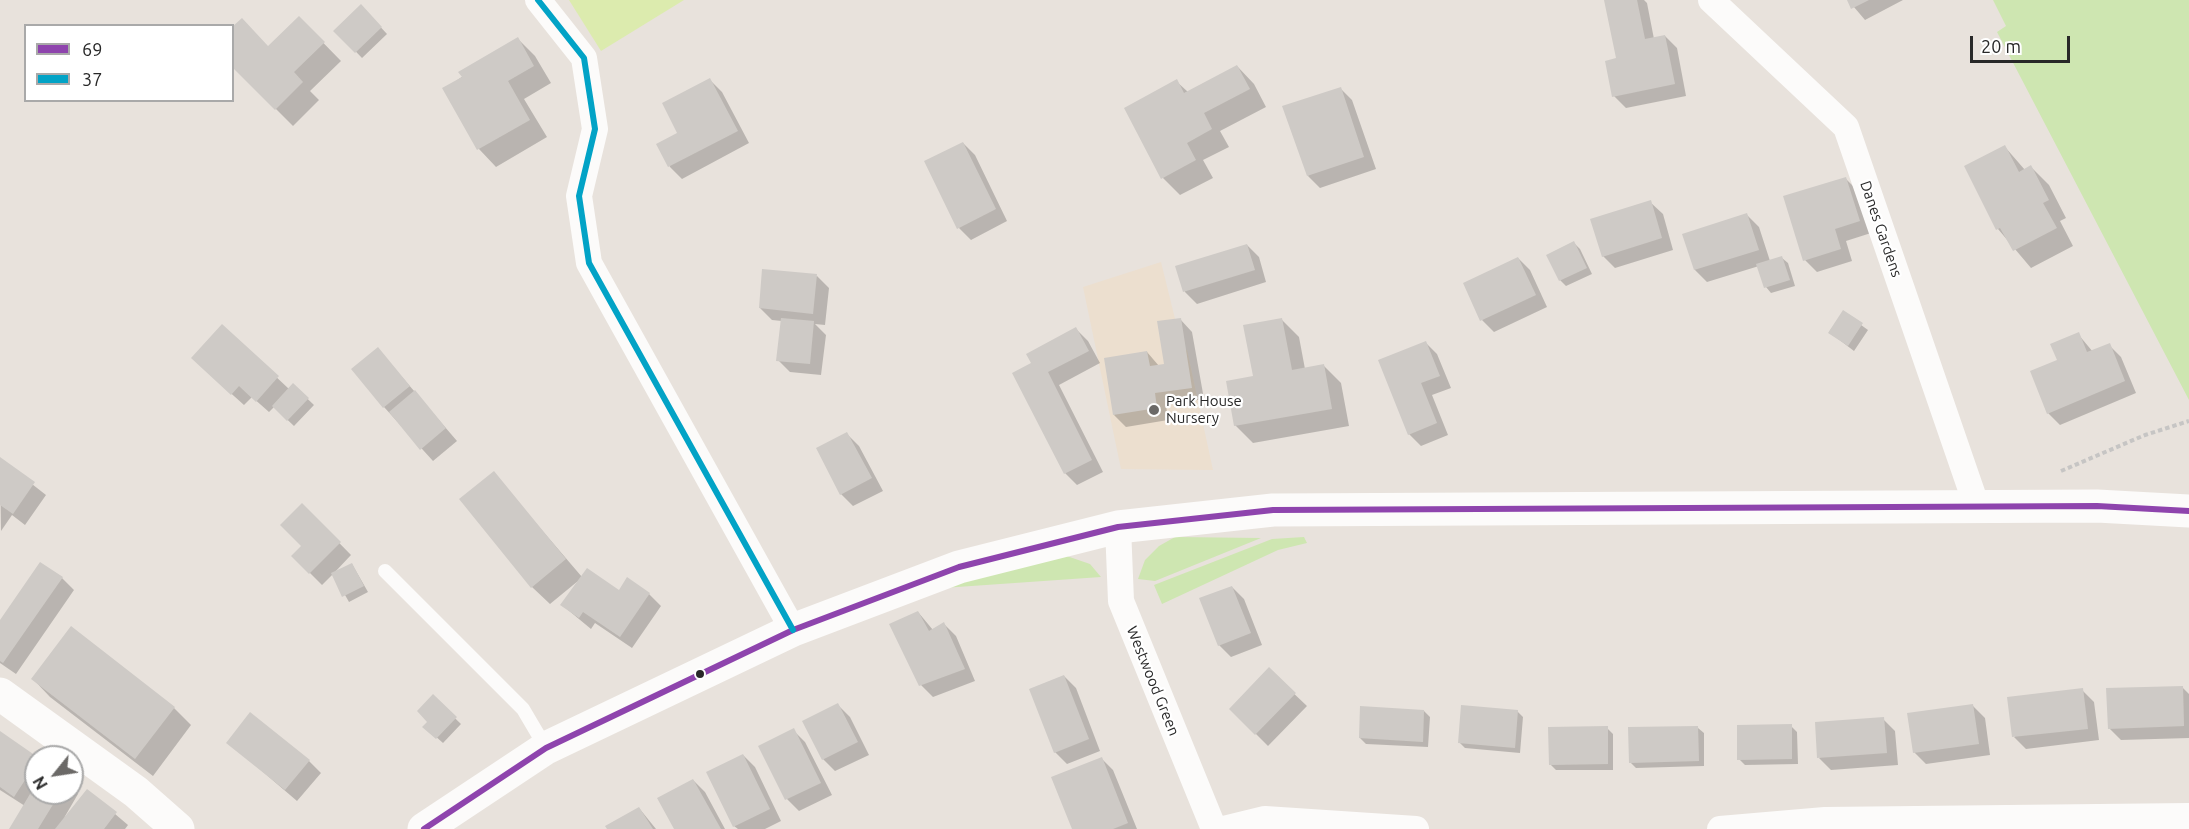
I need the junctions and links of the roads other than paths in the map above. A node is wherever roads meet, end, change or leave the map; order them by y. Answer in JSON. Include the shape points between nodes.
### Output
{"nodes":[{"id":1,"x":538,"y":0,"type":"edge"},
{"id":2,"x":1711,"y":0,"type":"edge"},
{"id":3,"x":1977,"y":507,"type":"junction"},
{"id":4,"x":2189,"y":511,"type":"edge"},
{"id":5,"x":1118,"y":527,"type":"junction"},
{"id":6,"x":385,"y":571,"type":"dead end"},
{"id":7,"x":793,"y":630,"type":"junction"},
{"id":8,"x":0,"y":694,"type":"edge"},
{"id":9,"x":546,"y":748,"type":"junction"},
{"id":10,"x":2189,"y":816,"type":"edge"},
{"id":11,"x":178,"y":829,"type":"edge"},
{"id":12,"x":424,"y":829,"type":"edge"},
{"id":13,"x":1214,"y":829,"type":"edge"},
{"id":14,"x":1224,"y":829,"type":"edge"},
{"id":15,"x":1416,"y":829,"type":"edge"},
{"id":16,"x":1720,"y":829,"type":"edge"}],
"edges":[{"from":1,"to":7,"type":"street","via":[[584,57],[595,129],[579,196],[589,263]]},
{"from":2,"to":3,"type":"street","name":"Danes Gardens","via":[[1846,127]]},
{"from":3,"to":4,"type":"main road","via":[[2097,506]]},
{"from":3,"to":5,"type":"main road","via":[[1273,510]]},
{"from":5,"to":7,"type":"main road","via":[[959,567]]},
{"from":5,"to":13,"type":"street","name":"Westwood Green","via":[[1121,601]]},
{"from":6,"to":9,"type":"lane","via":[[523,709]]},
{"from":7,"to":9,"type":"main road"},
{"from":8,"to":11,"type":"main road","via":[[136,792]]},
{"from":9,"to":12,"type":"main road"},
{"from":10,"to":16,"type":"street","via":[[1825,820]]},
{"from":14,"to":15,"type":"street","via":[[1265,819]]}]}
